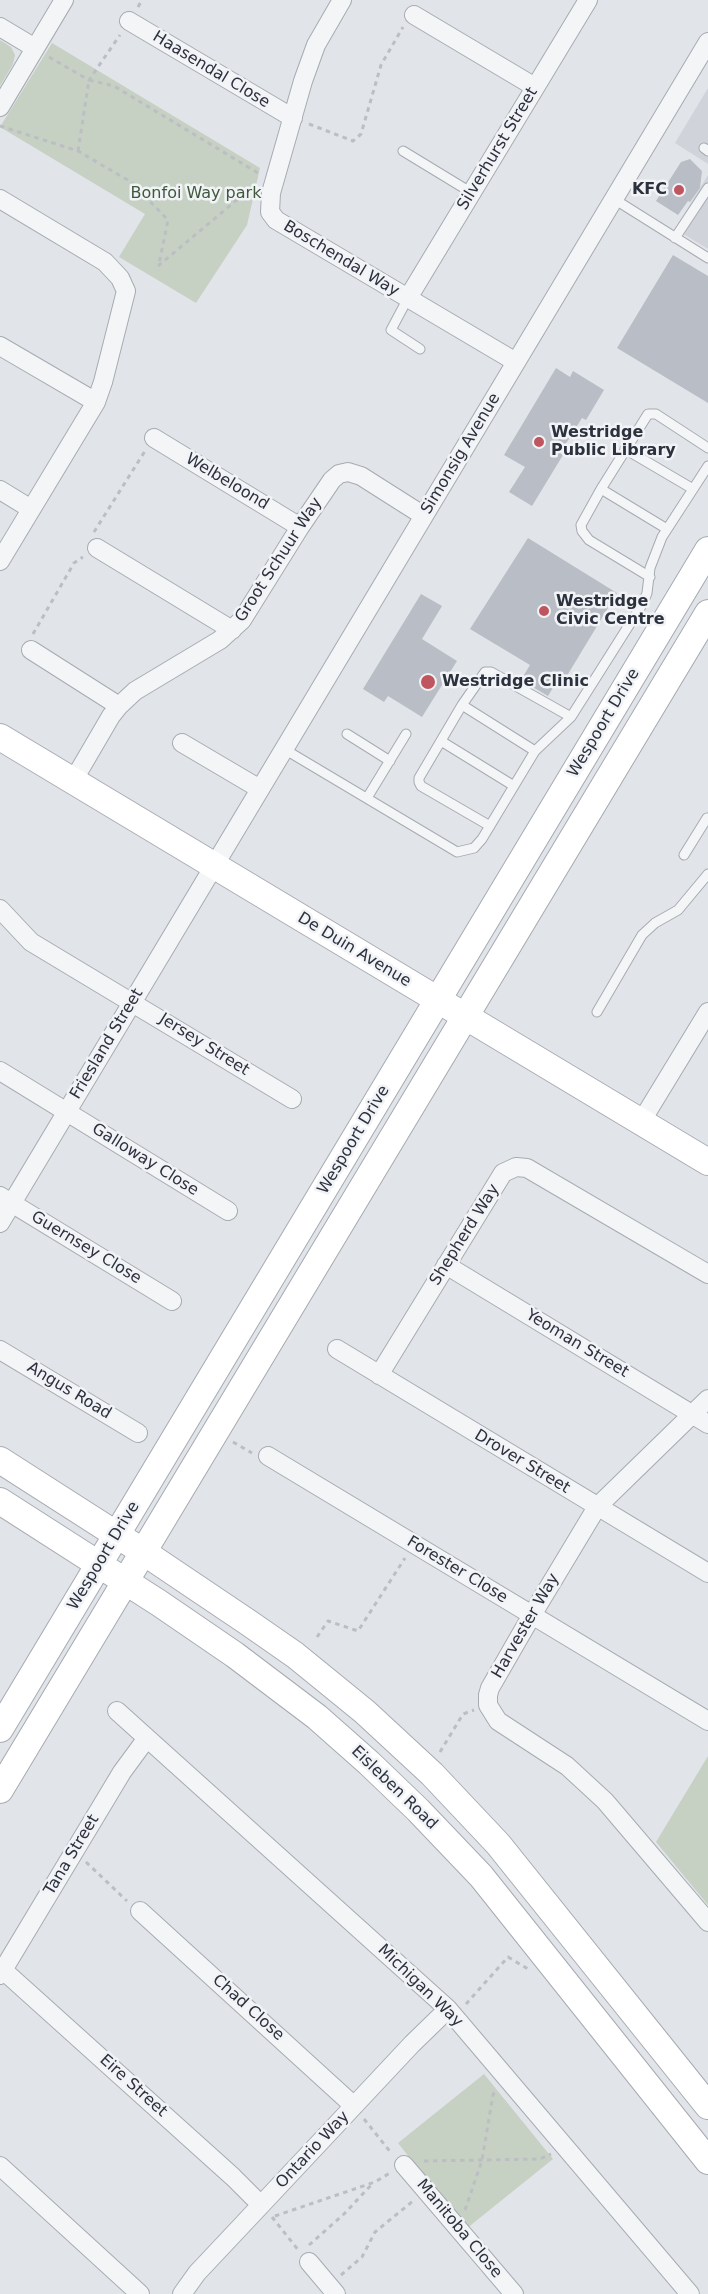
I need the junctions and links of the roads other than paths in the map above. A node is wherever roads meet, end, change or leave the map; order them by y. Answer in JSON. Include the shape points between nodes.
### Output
{"nodes":[{"id":1,"x":64,"y":0,"type":"edge"},
{"id":2,"x":588,"y":0,"type":"edge"},
{"id":3,"x":339,"y":1,"type":"edge"},
{"id":4,"x":414,"y":15,"type":"road end"},
{"id":5,"x":129,"y":21,"type":"road end"},
{"id":6,"x":0,"y":27,"type":"edge"},
{"id":7,"x":708,"y":42,"type":"edge"},
{"id":8,"x":35,"y":48,"type":"junction"},
{"id":9,"x":535,"y":87,"type":"junction"},
{"id":10,"x":0,"y":107,"type":"edge"},
{"id":11,"x":293,"y":118,"type":"junction"},
{"id":12,"x":403,"y":151,"type":"dead end"},
{"id":13,"x":708,"y":188,"type":"edge"},
{"id":14,"x":472,"y":193,"type":"junction"},
{"id":15,"x":0,"y":199,"type":"edge"},
{"id":16,"x":614,"y":200,"type":"junction"},
{"id":17,"x":675,"y":238,"type":"junction"},
{"id":18,"x":708,"y":258,"type":"edge"},
{"id":19,"x":408,"y":298,"type":"junction"},
{"id":20,"x":0,"y":346,"type":"edge"},
{"id":21,"x":420,"y":349,"type":"dead end"},
{"id":22,"x":516,"y":362,"type":"junction"},
{"id":23,"x":96,"y":402,"type":"junction"},
{"id":24,"x":154,"y":438,"type":"road end"},
{"id":25,"x":708,"y":448,"type":"edge"},
{"id":26,"x":625,"y":449,"type":"junction"},
{"id":27,"x":708,"y":466,"type":"edge"},
{"id":28,"x":601,"y":489,"type":"junction"},
{"id":29,"x":693,"y":489,"type":"junction"},
{"id":30,"x":0,"y":490,"type":"edge"},
{"id":31,"x":31,"y":509,"type":"junction"},
{"id":32,"x":424,"y":516,"type":"junction"},
{"id":33,"x":300,"y":526,"type":"junction"},
{"id":34,"x":667,"y":529,"type":"junction"},
{"id":35,"x":97,"y":548,"type":"road end"},
{"id":36,"x":708,"y":550,"type":"edge"},
{"id":37,"x":0,"y":561,"type":"edge"},
{"id":38,"x":650,"y":577,"type":"junction"},
{"id":39,"x":708,"y":613,"type":"edge"},
{"id":40,"x":232,"y":630,"type":"junction"},
{"id":41,"x":31,"y":650,"type":"road end"},
{"id":42,"x":462,"y":705,"type":"junction"},
{"id":43,"x":119,"y":706,"type":"junction"},
{"id":44,"x":571,"y":717,"type":"junction"},
{"id":45,"x":347,"y":734,"type":"dead end"},
{"id":46,"x":406,"y":734,"type":"dead end"},
{"id":47,"x":0,"y":737,"type":"edge"},
{"id":48,"x":441,"y":741,"type":"junction"},
{"id":49,"x":182,"y":743,"type":"dead end"},
{"id":50,"x":284,"y":749,"type":"junction"},
{"id":51,"x":535,"y":751,"type":"junction"},
{"id":52,"x":390,"y":761,"type":"junction"},
{"id":53,"x":73,"y":781,"type":"junction"},
{"id":54,"x":514,"y":786,"type":"junction"},
{"id":55,"x":260,"y":789,"type":"junction"},
{"id":56,"x":367,"y":798,"type":"junction"},
{"id":57,"x":708,"y":818,"type":"edge"},
{"id":58,"x":490,"y":826,"type":"junction"},
{"id":59,"x":684,"y":855,"type":"dead end"},
{"id":60,"x":214,"y":866,"type":"junction"},
{"id":61,"x":708,"y":874,"type":"edge"},
{"id":62,"x":0,"y":909,"type":"edge"},
{"id":63,"x":438,"y":1000,"type":"junction"},
{"id":64,"x":133,"y":1001,"type":"junction"},
{"id":65,"x":597,"y":1012,"type":"dead end"},
{"id":66,"x":708,"y":1012,"type":"edge"},
{"id":67,"x":465,"y":1017,"type":"junction"},
{"id":68,"x":0,"y":1071,"type":"edge"},
{"id":69,"x":292,"y":1099,"type":"dead end"},
{"id":70,"x":66,"y":1111,"type":"junction"},
{"id":71,"x":641,"y":1122,"type":"junction"},
{"id":72,"x":708,"y":1162,"type":"edge"},
{"id":73,"x":6,"y":1199,"type":"edge"},
{"id":74,"x":228,"y":1211,"type":"dead end"},
{"id":75,"x":0,"y":1223,"type":"edge"},
{"id":76,"x":447,"y":1265,"type":"junction"},
{"id":77,"x":708,"y":1274,"type":"edge"},
{"id":78,"x":172,"y":1301,"type":"dead end"},
{"id":79,"x":337,"y":1348,"type":"dead end"},
{"id":80,"x":0,"y":1350,"type":"edge"},
{"id":81,"x":379,"y":1375,"type":"junction"},
{"id":82,"x":708,"y":1399,"type":"edge"},
{"id":83,"x":700,"y":1419,"type":"edge"},
{"id":84,"x":138,"y":1433,"type":"dead end"},
{"id":85,"x":264,"y":1457,"type":"road end"},
{"id":86,"x":0,"y":1460,"type":"edge"},
{"id":87,"x":0,"y":1501,"type":"edge"},
{"id":88,"x":597,"y":1507,"type":"junction"},
{"id":89,"x":116,"y":1535,"type":"junction"},
{"id":90,"x":142,"y":1551,"type":"junction"},
{"id":91,"x":99,"y":1564,"type":"junction"},
{"id":92,"x":708,"y":1573,"type":"edge"},
{"id":93,"x":125,"y":1580,"type":"junction"},
{"id":94,"x":532,"y":1615,"type":"junction"},
{"id":95,"x":117,"y":1711,"type":"dead end"},
{"id":96,"x":708,"y":1721,"type":"edge"},
{"id":97,"x":0,"y":1729,"type":"edge"},
{"id":98,"x":147,"y":1738,"type":"junction"},
{"id":99,"x":0,"y":1790,"type":"edge"},
{"id":100,"x":140,"y":1911,"type":"road end"},
{"id":101,"x":708,"y":1922,"type":"edge"},
{"id":102,"x":2,"y":1972,"type":"edge"},
{"id":103,"x":451,"y":2012,"type":"junction"},
{"id":104,"x":354,"y":2106,"type":"junction"},
{"id":105,"x":708,"y":2106,"type":"edge"},
{"id":106,"x":708,"y":2161,"type":"edge"},
{"id":107,"x":404,"y":2165,"type":"road end"},
{"id":108,"x":0,"y":2166,"type":"edge"},
{"id":109,"x":266,"y":2211,"type":"junction"},
{"id":110,"x":305,"y":2257,"type":"road end"},
{"id":111,"x":333,"y":2290,"type":"edge"},
{"id":112,"x":140,"y":2294,"type":"edge"},
{"id":113,"x":182,"y":2294,"type":"edge"},
{"id":114,"x":514,"y":2294,"type":"edge"},
{"id":115,"x":690,"y":2294,"type":"edge"}],
"edges":[{"from":1,"to":8,"type":"street"},
{"from":2,"to":9,"type":"street","name":"Silverhurst Street"},
{"from":3,"to":11,"type":"street","name":"Boschendal Way","via":[[316,45]]},
{"from":4,"to":9,"type":"street"},
{"from":5,"to":11,"type":"street","name":"Haasendal Close"},
{"from":6,"to":8,"type":"street"},
{"from":7,"to":16,"type":"street","name":"Simonsig Avenue"},
{"from":8,"to":10,"type":"street"},
{"from":9,"to":14,"type":"street","name":"Silverhurst Street"},
{"from":11,"to":19,"type":"street","name":"Boschendal Way","via":[[271,193],[269,208],[276,220]]},
{"from":12,"to":14,"type":"lane"},
{"from":13,"to":17,"type":"lane"},
{"from":14,"to":19,"type":"street","name":"Silverhurst Street"},
{"from":15,"to":23,"type":"street","via":[[105,262],[120,278],[126,291]]},
{"from":16,"to":17,"type":"lane"},
{"from":16,"to":22,"type":"street","name":"Simonsig Avenue"},
{"from":17,"to":18,"type":"lane"},
{"from":19,"to":21,"type":"lane","via":[[391,330]]},
{"from":19,"to":22,"type":"street","name":"Boschendal Way"},
{"from":20,"to":23,"type":"street"},
{"from":22,"to":32,"type":"street","name":"Simonsig Avenue"},
{"from":23,"to":31,"type":"street"},
{"from":24,"to":33,"type":"street","name":"Welbeloond"},
{"from":25,"to":26,"type":"lane","via":[[652,413],[644,418]]},
{"from":26,"to":28,"type":"lane"},
{"from":26,"to":29,"type":"lane"},
{"from":27,"to":29,"type":"lane"},
{"from":28,"to":34,"type":"lane"},
{"from":28,"to":38,"type":"lane","via":[[581,525],[582,531],[589,540]]},
{"from":29,"to":34,"type":"lane"},
{"from":30,"to":31,"type":"street"},
{"from":31,"to":37,"type":"street"},
{"from":32,"to":33,"type":"street","name":"Groot Schuur Way","via":[[361,476],[348,472],[332,480]]},
{"from":32,"to":50,"type":"street","name":"Simonsig Avenue"},
{"from":33,"to":40,"type":"street","name":"Groot Schuur Way","via":[[256,600]]},
{"from":34,"to":38,"type":"lane","via":[[653,558]]},
{"from":35,"to":40,"type":"street"},
{"from":36,"to":63,"type":"main road","name":"Wespoort Drive"},
{"from":38,"to":44,"type":"lane","via":[[643,603]]},
{"from":39,"to":67,"type":"main road","name":"Wespoort Drive"},
{"from":40,"to":43,"type":"street","name":"Groot Schuur Way","via":[[135,691]]},
{"from":41,"to":43,"type":"street"},
{"from":42,"to":44,"type":"lane","via":[[485,672],[491,672]]},
{"from":42,"to":48,"type":"lane"},
{"from":42,"to":51,"type":"lane"},
{"from":43,"to":53,"type":"street","name":"Groot Schuur Way"},
{"from":44,"to":51,"type":"lane"},
{"from":45,"to":52,"type":"lane"},
{"from":46,"to":52,"type":"lane"},
{"from":47,"to":53,"type":"main road","name":"De Duin Avenue"},
{"from":48,"to":54,"type":"lane"},
{"from":48,"to":58,"type":"lane","via":[[419,778],[420,783]]},
{"from":49,"to":55,"type":"street"},
{"from":50,"to":55,"type":"street","name":"Simonsig Avenue"},
{"from":50,"to":56,"type":"lane"},
{"from":51,"to":54,"type":"lane"},
{"from":52,"to":56,"type":"lane"},
{"from":53,"to":60,"type":"main road","name":"De Duin Avenue"},
{"from":54,"to":58,"type":"lane"},
{"from":55,"to":60,"type":"street","name":"Simonsig Avenue"},
{"from":56,"to":58,"type":"lane","via":[[457,852],[474,848]]},
{"from":57,"to":59,"type":"lane"},
{"from":60,"to":63,"type":"main road","name":"De Duin Avenue"},
{"from":60,"to":64,"type":"street","name":"Friesland Street"},
{"from":61,"to":65,"type":"lane","via":[[678,910],[642,935]]},
{"from":62,"to":64,"type":"street","name":"Jersey Street","via":[[31,942]]},
{"from":63,"to":67,"type":"main road","name":"De Duin Avenue"},
{"from":63,"to":89,"type":"main road","name":"Wespoort Drive"},
{"from":64,"to":69,"type":"street","name":"Jersey Street"},
{"from":64,"to":70,"type":"street","name":"Friesland Street"},
{"from":66,"to":71,"type":"street"},
{"from":67,"to":71,"type":"main road","name":"De Duin Avenue"},
{"from":67,"to":90,"type":"main road","name":"Wespoort Drive"},
{"from":68,"to":70,"type":"street","name":"Galloway Close"},
{"from":70,"to":73,"type":"street","name":"Friesland Street"},
{"from":70,"to":74,"type":"street","name":"Galloway Close"},
{"from":71,"to":72,"type":"main road","name":"De Duin Avenue"},
{"from":73,"to":75,"type":"street","name":"Friesland Street"},
{"from":73,"to":78,"type":"street","name":"Guernsey Close"},
{"from":76,"to":77,"type":"street","name":"Shepherd Way","via":[[503,1173],[516,1167],[527,1168]]},
{"from":76,"to":81,"type":"street","name":"Shepherd Way"},
{"from":76,"to":83,"type":"street","name":"Yeoman Street"},
{"from":79,"to":81,"type":"street","name":"Drover Street"},
{"from":80,"to":84,"type":"street","name":"Angus Road"},
{"from":81,"to":88,"type":"street","name":"Drover Street"},
{"from":82,"to":83,"type":"street","name":"Harvester Way"},
{"from":83,"to":88,"type":"street","name":"Harvester Way"},
{"from":85,"to":94,"type":"street","name":"Forester Close"},
{"from":86,"to":89,"type":"main road","name":"Eisleben Road"},
{"from":87,"to":91,"type":"main road","name":"Eisleben Road"},
{"from":88,"to":92,"type":"street","name":"Drover Street"},
{"from":88,"to":94,"type":"street","name":"Harvester Way"},
{"from":89,"to":90,"type":"main road","name":"Eisleben Road"},
{"from":89,"to":91,"type":"main road","name":"Wespoort Drive"},
{"from":90,"to":93,"type":"main road","name":"Wespoort Drive"},
{"from":90,"to":105,"type":"main road","name":"Eisleben Road","via":[[295,1655],[365,1712],[439,1781],[523,1873]]},
{"from":91,"to":93,"type":"main road","name":"Eisleben Road"},
{"from":91,"to":97,"type":"main road","name":"Wespoort Drive"},
{"from":93,"to":99,"type":"main road","name":"Wespoort Drive"},
{"from":93,"to":106,"type":"main road","name":"Eisleben Road","via":[[266,1677],[369,1763],[426,1818],[481,1876]]},
{"from":94,"to":96,"type":"street","name":"Forester Close"},
{"from":94,"to":101,"type":"street","name":"Harvester Way","via":[[490,1688],[488,1705],[498,1721],[584,1780]]},
{"from":95,"to":98,"type":"street","name":"Michigan Way"},
{"from":98,"to":102,"type":"street","name":"Tana Street","via":[[122,1772]]},
{"from":98,"to":103,"type":"street","name":"Michigan Way"},
{"from":100,"to":104,"type":"street","name":"Chad Close"},
{"from":102,"to":109,"type":"street","name":"Eire Street","via":[[233,2177]]},
{"from":103,"to":104,"type":"street","name":"Ontario Way"},
{"from":103,"to":115,"type":"street","name":"Michigan Way"},
{"from":104,"to":109,"type":"street","name":"Ontario Way"},
{"from":107,"to":114,"type":"street","name":"Manitoba Close"},
{"from":108,"to":112,"type":"street"},
{"from":109,"to":113,"type":"street","name":"Ontario Way","via":[[197,2273]]},
{"from":110,"to":111,"type":"street"}]}
